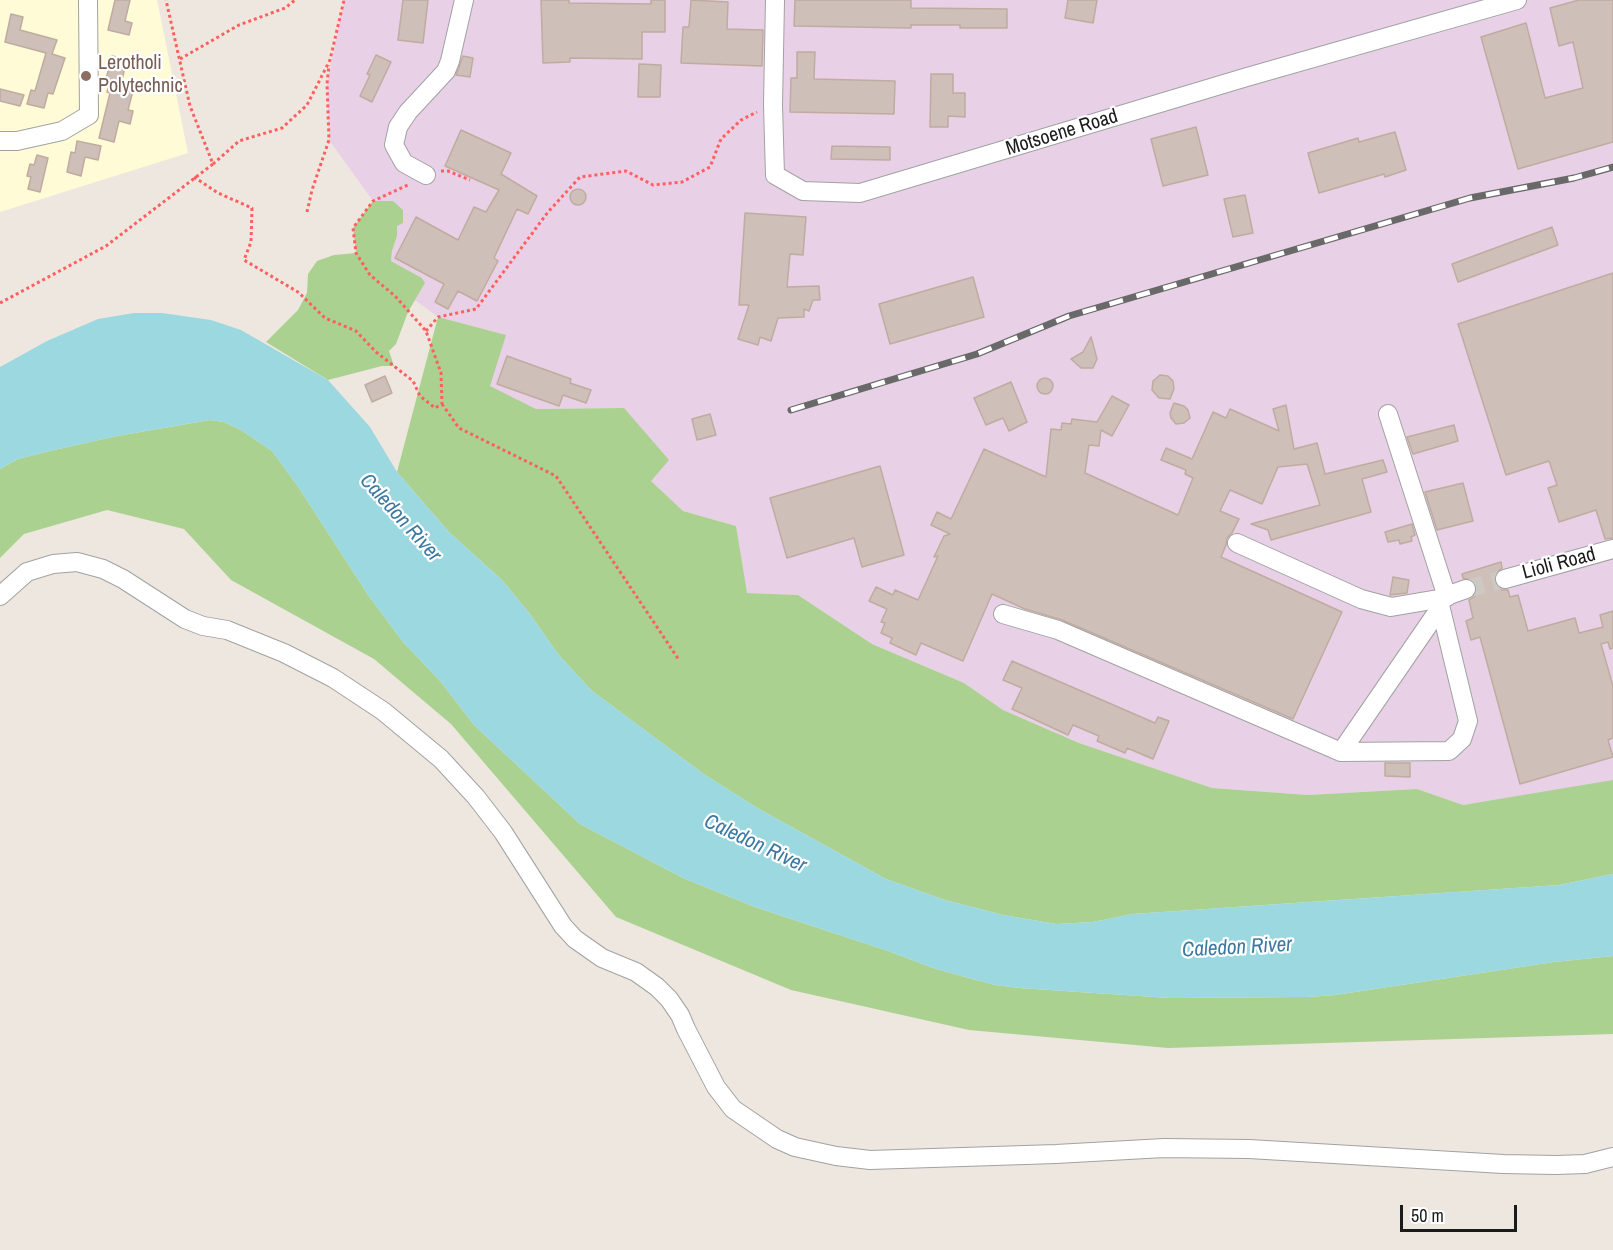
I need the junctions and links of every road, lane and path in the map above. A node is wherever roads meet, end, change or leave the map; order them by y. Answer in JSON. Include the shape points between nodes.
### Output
{"nodes":[{"id":1,"x":88,"y":0,"type":"edge"},
{"id":2,"x":166,"y":0,"type":"edge"},
{"id":3,"x":296,"y":0,"type":"edge"},
{"id":4,"x":344,"y":0,"type":"edge"},
{"id":5,"x":464,"y":0,"type":"edge"},
{"id":6,"x":775,"y":0,"type":"edge"},
{"id":7,"x":1517,"y":0,"type":"edge"},
{"id":8,"x":180,"y":59,"type":"junction"},
{"id":9,"x":330,"y":60,"type":"junction"},
{"id":10,"x":773,"y":105,"type":"junction"},
{"id":11,"x":0,"y":141,"type":"edge"},
{"id":12,"x":213,"y":164,"type":"junction"},
{"id":13,"x":426,"y":175,"type":"junction"},
{"id":14,"x":194,"y":177,"type":"junction"},
{"id":15,"x":470,"y":180,"type":"dead end"},
{"id":16,"x":307,"y":212,"type":"dead end"},
{"id":17,"x":0,"y":303,"type":"edge"},
{"id":18,"x":426,"y":331,"type":"junction"},
{"id":19,"x":442,"y":404,"type":"junction"},
{"id":20,"x":1388,"y":414,"type":"dead end"},
{"id":21,"x":1237,"y":543,"type":"dead end"},
{"id":22,"x":1613,"y":549,"type":"edge"},
{"id":23,"x":1505,"y":579,"type":"tunnel mouth"},
{"id":24,"x":1466,"y":589,"type":"tunnel mouth"},
{"id":25,"x":0,"y":596,"type":"edge"},
{"id":26,"x":1442,"y":601,"type":"junction"},
{"id":27,"x":1003,"y":614,"type":"dead end"},
{"id":28,"x":679,"y":660,"type":"dead end"},
{"id":29,"x":1341,"y":752,"type":"junction"},
{"id":30,"x":1613,"y":1157,"type":"edge"}],
"edges":[{"from":1,"to":11,"type":"street","via":[[89,115],[62,131]]},
{"from":2,"to":8,"type":"path"},
{"from":3,"to":8,"type":"path","via":[[285,8],[239,24]]},
{"from":4,"to":9,"type":"path"},
{"from":5,"to":13,"type":"street","via":[[446,71],[408,112],[393,145],[404,163]]},
{"from":6,"to":10,"type":"street","name":"Motsoene Road"},
{"from":7,"to":10,"type":"street","name":"Motsoene Road","via":[[860,193],[803,191],[775,175]]},
{"from":8,"to":12,"type":"path","via":[[190,106]]},
{"from":9,"to":12,"type":"path","via":[[307,105],[282,129],[239,141]]},
{"from":9,"to":16,"type":"path","via":[[328,140]]},
{"from":10,"to":18,"type":"path","via":[[741,120],[721,139],[710,167],[682,182],[653,185],[626,171],[580,177],[548,212],[476,309],[438,317]]},
{"from":12,"to":14,"type":"path"},
{"from":13,"to":15,"type":"path","via":[[448,171]]},
{"from":13,"to":18,"type":"path","via":[[374,201],[353,228],[356,253],[370,275]]},
{"from":14,"to":17,"type":"path","via":[[106,246]]},
{"from":14,"to":19,"type":"path","via":[[218,194],[252,208],[250,242],[244,260],[298,292],[325,318],[356,331],[413,381],[420,396],[435,408]]},
{"from":18,"to":19,"type":"path","via":[[441,373]]},
{"from":19,"to":28,"type":"path","via":[[459,428],[556,476]]},
{"from":20,"to":26,"type":"street"},
{"from":21,"to":26,"type":"street","via":[[1361,600],[1390,607]]},
{"from":22,"to":23,"type":"street","name":"Lioli Road"},
{"from":24,"to":26,"type":"street"},
{"from":25,"to":30,"type":"street","via":[[27,572],[53,564],[77,562],[103,569],[185,619],[227,630],[284,653],[333,678],[383,711],[441,759],[476,797],[575,939],[602,958],[636,972],[669,999],[716,1087],[733,1109],[795,1147],[870,1160],[1164,1148],[1546,1165],[1585,1164]]},
{"from":26,"to":29,"type":"street"},
{"from":26,"to":29,"type":"street","via":[[1468,721],[1462,740],[1449,751]]},
{"from":27,"to":29,"type":"street","via":[[1058,630]]}]}
